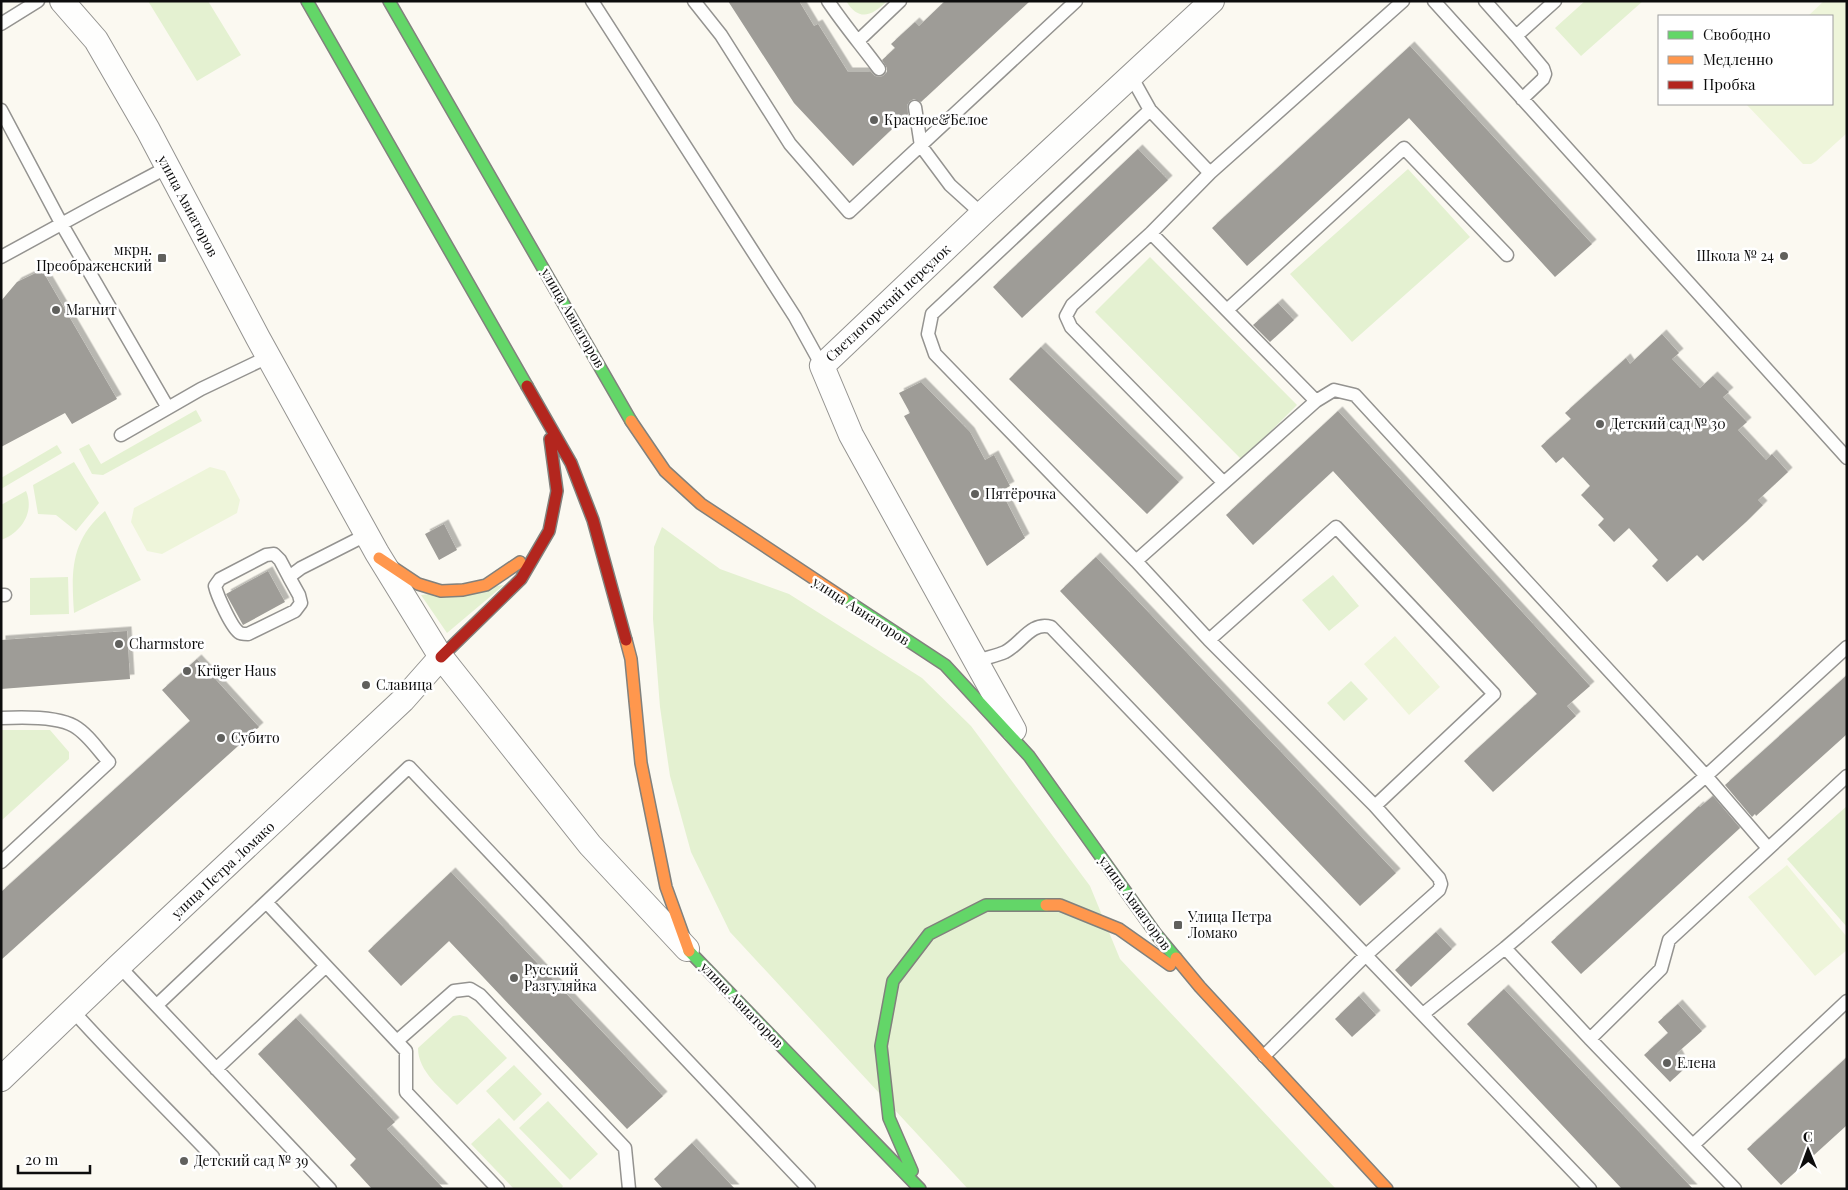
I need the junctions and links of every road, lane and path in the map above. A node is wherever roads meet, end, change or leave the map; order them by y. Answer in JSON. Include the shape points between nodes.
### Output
{"nodes":[{"id":1,"x":38,"y":1,"type":"edge"},
{"id":2,"x":62,"y":1,"type":"edge"},
{"id":3,"x":307,"y":1,"type":"edge"},
{"id":4,"x":389,"y":1,"type":"edge"},
{"id":5,"x":592,"y":1,"type":"edge"},
{"id":6,"x":694,"y":1,"type":"edge"},
{"id":7,"x":828,"y":1,"type":"edge"},
{"id":8,"x":900,"y":1,"type":"edge"},
{"id":9,"x":1076,"y":1,"type":"edge"},
{"id":10,"x":1212,"y":1,"type":"edge"},
{"id":11,"x":1403,"y":1,"type":"edge"},
{"id":12,"x":1485,"y":1,"type":"edge"},
{"id":13,"x":1555,"y":1,"type":"edge"},
{"id":14,"x":1437,"y":2,"type":"edge"},
{"id":15,"x":1,"y":24,"type":"edge"},
{"id":16,"x":1516,"y":36,"type":"junction"},
{"id":17,"x":858,"y":41,"type":"junction"},
{"id":18,"x":878,"y":69,"type":"dead end"},
{"id":19,"x":1131,"y":76,"type":"junction"},
{"id":20,"x":1522,"y":99,"type":"junction"},
{"id":21,"x":915,"y":107,"type":"dead end"},
{"id":22,"x":1,"y":110,"type":"edge"},
{"id":23,"x":1150,"y":110,"type":"junction"},
{"id":24,"x":921,"y":146,"type":"junction"},
{"id":25,"x":168,"y":168,"type":"junction"},
{"id":26,"x":1210,"y":173,"type":"junction"},
{"id":27,"x":982,"y":214,"type":"junction"},
{"id":28,"x":61,"y":223,"type":"junction"},
{"id":29,"x":1151,"y":233,"type":"junction"},
{"id":30,"x":1508,"y":255,"type":"dead end"},
{"id":31,"x":1,"y":257,"type":"edge"},
{"id":32,"x":1227,"y":310,"type":"junction"},
{"id":33,"x":268,"y":357,"type":"junction"},
{"id":34,"x":822,"y":366,"type":"junction"},
{"id":35,"x":1316,"y":401,"type":"junction"},
{"id":36,"x":168,"y":408,"type":"junction"},
{"id":37,"x":546,"y":418,"type":"junction"},
{"id":38,"x":121,"y":435,"type":"dead end"},
{"id":39,"x":1847,"y":458,"type":"edge"},
{"id":40,"x":1222,"y":482,"type":"junction"},
{"id":41,"x":366,"y":535,"type":"junction"},
{"id":42,"x":538,"y":550,"type":"junction"},
{"id":43,"x":380,"y":558,"type":"junction"},
{"id":44,"x":1136,"y":561,"type":"junction"},
{"id":45,"x":289,"y":576,"type":"junction"},
{"id":46,"x":1209,"y":640,"type":"junction"},
{"id":47,"x":1847,"y":647,"type":"edge"},
{"id":48,"x":441,"y":657,"type":"junction"},
{"id":49,"x":974,"y":662,"type":"junction"},
{"id":50,"x":1,"y":718,"type":"edge"},
{"id":51,"x":1029,"y":756,"type":"junction"},
{"id":52,"x":1706,"y":776,"type":"junction"},
{"id":53,"x":1847,"y":776,"type":"edge"},
{"id":54,"x":1375,"y":806,"type":"junction"},
{"id":55,"x":1768,"y":848,"type":"junction"},
{"id":56,"x":1,"y":862,"type":"edge"},
{"id":57,"x":266,"y":902,"type":"junction"},
{"id":58,"x":1505,"y":948,"type":"junction"},
{"id":59,"x":689,"y":951,"type":"junction"},
{"id":60,"x":1365,"y":956,"type":"junction"},
{"id":61,"x":119,"y":966,"type":"junction"},
{"id":62,"x":326,"y":966,"type":"junction"},
{"id":63,"x":1200,"y":987,"type":"junction"},
{"id":64,"x":1847,"y":1001,"type":"edge"},
{"id":65,"x":156,"y":1005,"type":"junction"},
{"id":66,"x":73,"y":1011,"type":"junction"},
{"id":67,"x":1423,"y":1014,"type":"junction"},
{"id":68,"x":1590,"y":1039,"type":"junction"},
{"id":69,"x":398,"y":1041,"type":"junction"},
{"id":70,"x":1264,"y":1056,"type":"junction"},
{"id":71,"x":216,"y":1069,"type":"junction"},
{"id":72,"x":1,"y":1079,"type":"edge"},
{"id":73,"x":1693,"y":1145,"type":"junction"},
{"id":74,"x":213,"y":1157,"type":"dead end"},
{"id":75,"x":920,"y":1188,"type":"edge"},
{"id":76,"x":330,"y":1189,"type":"edge"},
{"id":77,"x":498,"y":1189,"type":"edge"},
{"id":78,"x":629,"y":1189,"type":"edge"},
{"id":79,"x":809,"y":1189,"type":"edge"},
{"id":80,"x":1387,"y":1189,"type":"edge"},
{"id":81,"x":1590,"y":1189,"type":"edge"},
{"id":82,"x":1735,"y":1189,"type":"edge"}],
"edges":[{"from":1,"to":15,"type":"lane"},
{"from":2,"to":25,"type":"street","name":"улица Авиаторов","via":[[96,40]]},
{"from":3,"to":37,"type":"main road","name":"улица Авиаторов"},
{"from":4,"to":51,"type":"main road","name":"улица Авиаторов","via":[[632,422],[666,471],[701,504],[946,665]]},
{"from":5,"to":34,"type":"lane","via":[[795,317]]},
{"from":6,"to":24,"type":"lane","via":[[721,35],[790,144],[849,212]]},
{"from":7,"to":17,"type":"lane"},
{"from":8,"to":17,"type":"lane"},
{"from":9,"to":24,"type":"lane"},
{"from":10,"to":19,"type":"street","name":"Светлогорский переулок"},
{"from":11,"to":26,"type":"lane"},
{"from":12,"to":16,"type":"lane"},
{"from":13,"to":16,"type":"lane"},
{"from":14,"to":20,"type":"lane"},
{"from":16,"to":20,"type":"lane","via":[[1545,74]]},
{"from":17,"to":18,"type":"lane"},
{"from":19,"to":23,"type":"lane"},
{"from":19,"to":27,"type":"street","name":"Светлогорский переулок"},
{"from":20,"to":39,"type":"lane"},
{"from":21,"to":24,"type":"lane"},
{"from":22,"to":28,"type":"lane"},
{"from":23,"to":26,"type":"lane"},
{"from":23,"to":44,"type":"lane","via":[[932,314],[928,334],[935,354]]},
{"from":24,"to":27,"type":"lane","via":[[950,185]]},
{"from":25,"to":28,"type":"lane"},
{"from":25,"to":33,"type":"street","name":"улица Авиаторов"},
{"from":26,"to":29,"type":"lane"},
{"from":27,"to":34,"type":"street","name":"Светлогорский переулок"},
{"from":28,"to":31,"type":"lane"},
{"from":28,"to":36,"type":"lane"},
{"from":29,"to":32,"type":"lane"},
{"from":29,"to":40,"type":"lane","via":[[1072,305],[1066,316],[1071,327]]},
{"from":30,"to":32,"type":"lane","via":[[1404,148]]},
{"from":32,"to":35,"type":"lane"},
{"from":33,"to":36,"type":"lane"},
{"from":33,"to":41,"type":"street","name":"улица Авиаторов"},
{"from":34,"to":49,"type":"street","name":"Светлогорский переулок","via":[[851,435]]},
{"from":35,"to":40,"type":"lane"},
{"from":35,"to":52,"type":"lane","via":[[1334,390],[1354,395]]},
{"from":36,"to":38,"type":"lane"},
{"from":37,"to":42,"type":"main road","via":[[557,491],[549,531]]},
{"from":37,"to":59,"type":"main road","name":"улица Авиаторов","via":[[571,463],[592,520],[631,659],[642,763],[666,887]]},
{"from":40,"to":44,"type":"lane"},
{"from":41,"to":43,"type":"street","name":"улица Авиаторов"},
{"from":41,"to":45,"type":"lane"},
{"from":42,"to":43,"type":"main road","via":[[486,585],[463,590],[441,591],[418,584]]},
{"from":42,"to":48,"type":"main road","via":[[521,579]]},
{"from":43,"to":48,"type":"street","name":"улица Авиаторов"},
{"from":44,"to":46,"type":"lane"},
{"from":45,"to":45,"type":"lane","via":[[299,595],[300,603],[295,610],[248,634],[240,634],[216,593],[215,586],[220,578],[274,554]]},
{"from":46,"to":54,"type":"lane"},
{"from":46,"to":54,"type":"lane","via":[[1336,527],[1494,694]]},
{"from":47,"to":52,"type":"lane"},
{"from":48,"to":59,"type":"street","name":"улица Авиаторов","via":[[590,845]]},
{"from":48,"to":61,"type":"street","name":"улица Петра Ломако","via":[[403,700]]},
{"from":49,"to":51,"type":"street","name":"Светлогорский переулок"},
{"from":49,"to":60,"type":"lane","via":[[1006,652],[1035,628],[1051,627]]},
{"from":50,"to":56,"type":"lane","via":[[62,720],[84,734],[109,762]]},
{"from":51,"to":63,"type":"main road","name":"улица Авиаторов","via":[[1156,934]]},
{"from":52,"to":55,"type":"lane"},
{"from":52,"to":58,"type":"lane"},
{"from":53,"to":55,"type":"lane"},
{"from":54,"to":60,"type":"lane","via":[[1442,884]]},
{"from":55,"to":68,"type":"lane","via":[[1669,940],[1661,969]]},
{"from":57,"to":62,"type":"lane"},
{"from":57,"to":65,"type":"lane"},
{"from":57,"to":79,"type":"lane","via":[[409,767]]},
{"from":58,"to":67,"type":"lane"},
{"from":58,"to":68,"type":"lane"},
{"from":59,"to":75,"type":"main road","name":"улица Авиаторов"},
{"from":60,"to":67,"type":"lane"},
{"from":60,"to":70,"type":"lane"},
{"from":61,"to":65,"type":"lane"},
{"from":61,"to":66,"type":"street","name":"улица Петра Ломако"},
{"from":62,"to":69,"type":"lane"},
{"from":62,"to":71,"type":"lane"},
{"from":63,"to":70,"type":"main road","name":"улица Авиаторов"},
{"from":63,"to":75,"type":"main road","via":[[1119,928],[1060,905],[986,905],[929,934],[893,981],[881,1046],[889,1118]]},
{"from":64,"to":73,"type":"lane"},
{"from":65,"to":71,"type":"lane"},
{"from":66,"to":72,"type":"street","name":"улица Петра Ломако"},
{"from":66,"to":74,"type":"lane"},
{"from":67,"to":81,"type":"lane"},
{"from":68,"to":73,"type":"lane"},
{"from":69,"to":77,"type":"lane","via":[[406,1051],[406,1092]]},
{"from":69,"to":78,"type":"lane","via":[[454,990],[470,989],[475,992],[625,1148]]},
{"from":70,"to":80,"type":"main road","name":"улица Авиаторов"},
{"from":71,"to":76,"type":"lane"},
{"from":73,"to":82,"type":"lane"}]}
